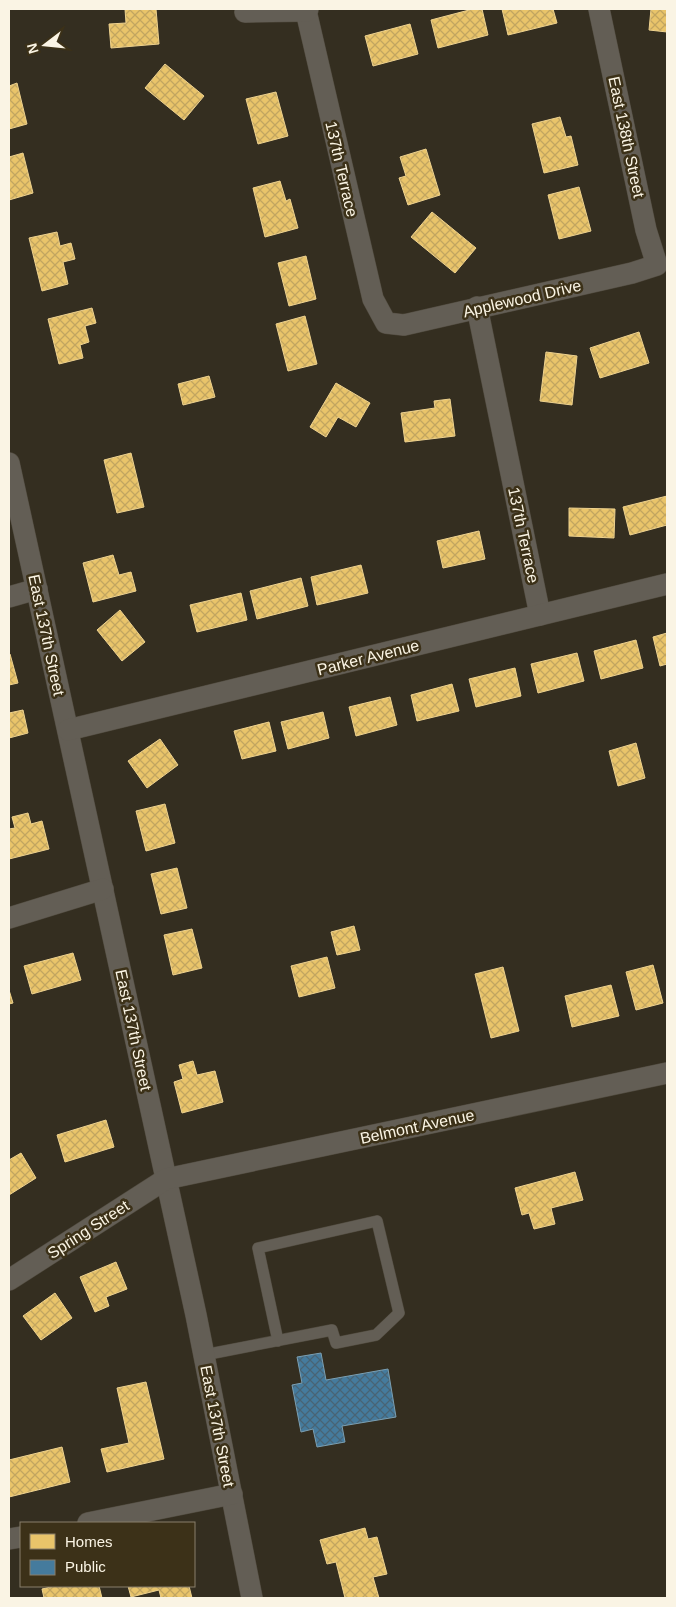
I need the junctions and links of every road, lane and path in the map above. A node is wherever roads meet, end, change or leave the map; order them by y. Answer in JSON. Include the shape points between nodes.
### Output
{"nodes":[{"id":1,"x":599,"y":9,"type":"edge"},
{"id":2,"x":307,"y":10,"type":"edge"},
{"id":3,"x":245,"y":12,"type":"dead end"},
{"id":4,"x":656,"y":265,"type":"joint"},
{"id":5,"x":477,"y":307,"type":"junction"},
{"id":6,"x":386,"y":323,"type":"joint"},
{"id":7,"x":9,"y":464,"type":"edge"},
{"id":8,"x":667,"y":584,"type":"edge"},
{"id":9,"x":37,"y":589,"type":"junction"},
{"id":10,"x":9,"y":597,"type":"edge"},
{"id":11,"x":540,"y":615,"type":"junction"},
{"id":12,"x":68,"y":730,"type":"junction"},
{"id":13,"x":103,"y":889,"type":"junction"},
{"id":14,"x":9,"y":918,"type":"edge"},
{"id":15,"x":667,"y":1073,"type":"edge"},
{"id":16,"x":166,"y":1178,"type":"junction"},
{"id":17,"x":9,"y":1280,"type":"edge"},
{"id":18,"x":278,"y":1341,"type":"junction"},
{"id":19,"x":204,"y":1355,"type":"junction"},
{"id":20,"x":232,"y":1494,"type":"junction"},
{"id":21,"x":93,"y":1522,"type":"edge"},
{"id":22,"x":252,"y":1598,"type":"edge"}],
"edges":[{"from":1,"to":4,"type":"street","name":"East 138th Street"},
{"from":2,"to":3,"type":"street"},
{"from":2,"to":6,"type":"street","name":"137th Terrace","via":[[373,299]]},
{"from":4,"to":5,"type":"street","name":"Applewood Drive"},
{"from":5,"to":6,"type":"street","name":"Applewood Drive","via":[[404,325]]},
{"from":5,"to":11,"type":"street","name":"137th Terrace"},
{"from":7,"to":9,"type":"street","name":"East 137th Street"},
{"from":8,"to":11,"type":"street","name":"Parker Avenue"},
{"from":9,"to":10,"type":"street"},
{"from":9,"to":12,"type":"street","name":"East 137th Street"},
{"from":11,"to":12,"type":"street","name":"Parker Avenue"},
{"from":12,"to":13,"type":"street","name":"East 137th Street"},
{"from":13,"to":14,"type":"street"},
{"from":13,"to":16,"type":"street","name":"East 137th Street"},
{"from":15,"to":16,"type":"street","name":"Belmont Avenue"},
{"from":16,"to":17,"type":"street","name":"Spring Street"},
{"from":16,"to":19,"type":"street","name":"East 137th Street"},
{"from":18,"to":18,"type":"lane","via":[[332,1330],[336,1342],[376,1335],[399,1314],[377,1221],[258,1248]]},
{"from":18,"to":19,"type":"lane"},
{"from":19,"to":20,"type":"street","name":"East 137th Street"},
{"from":20,"to":21,"type":"street"},
{"from":20,"to":22,"type":"street","name":"East 137th Street"}]}
